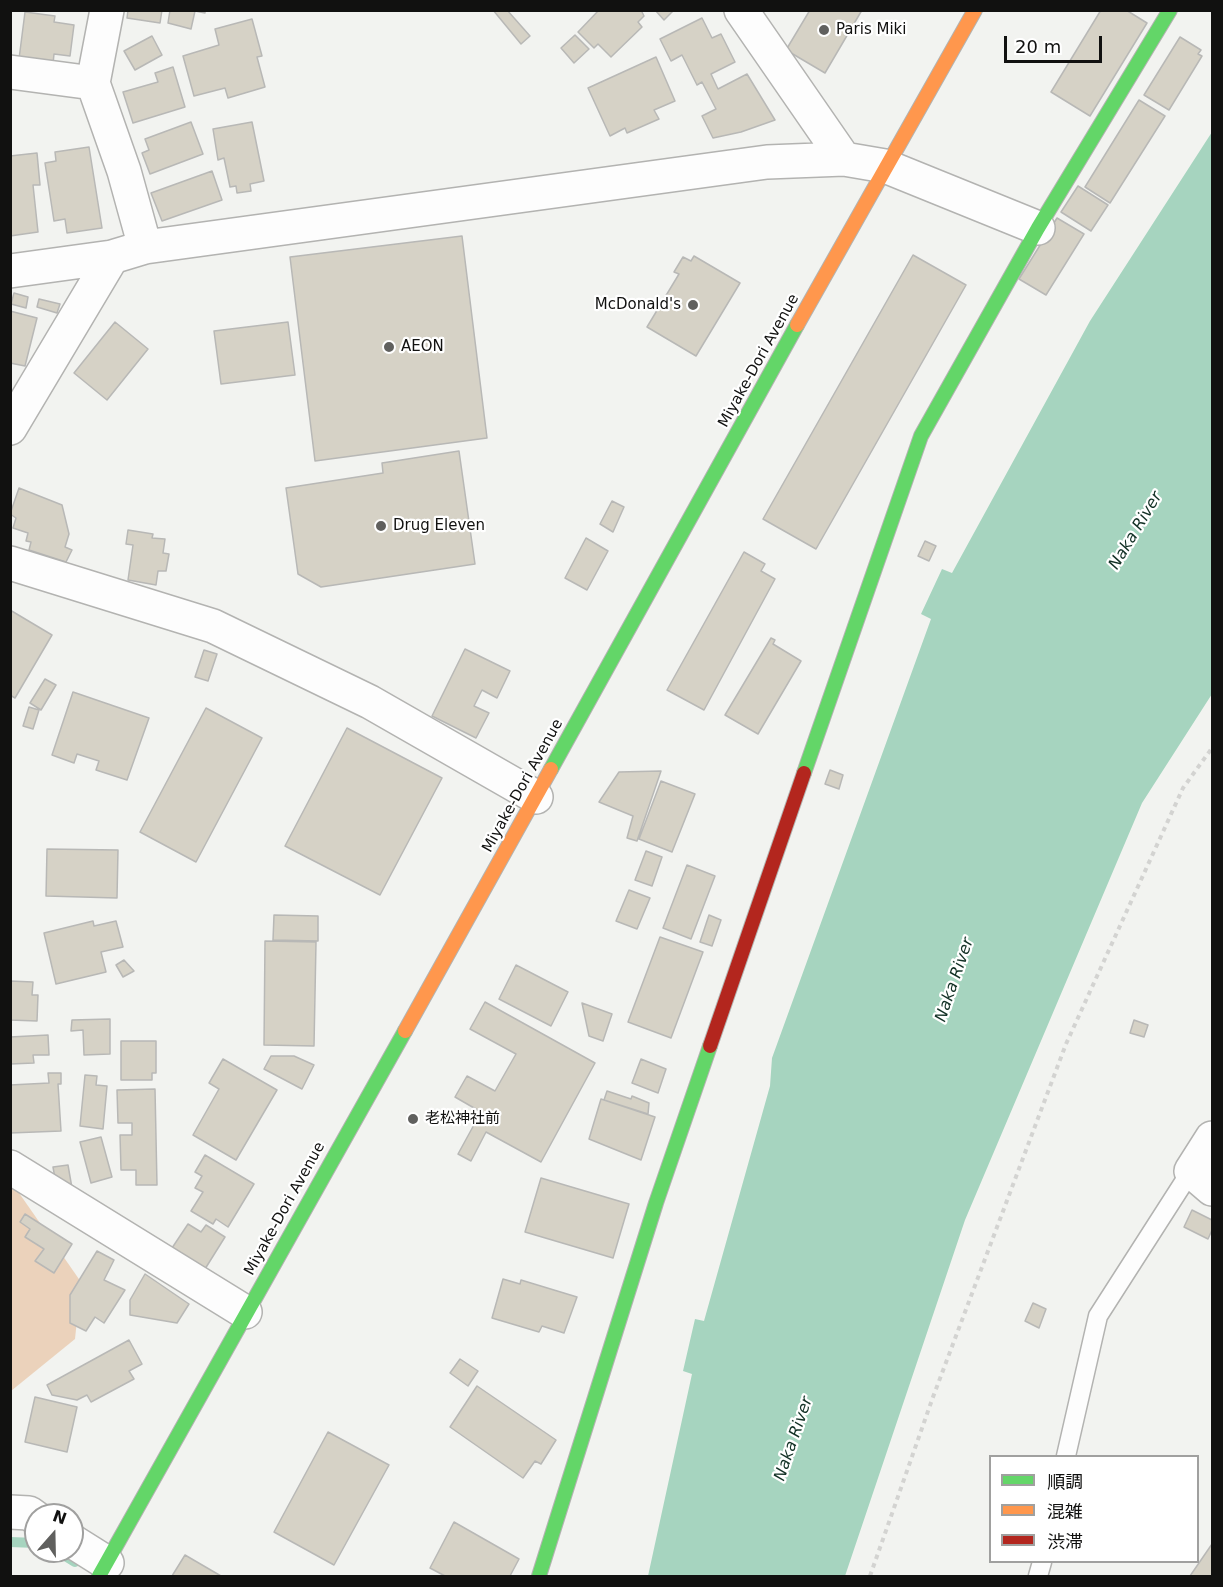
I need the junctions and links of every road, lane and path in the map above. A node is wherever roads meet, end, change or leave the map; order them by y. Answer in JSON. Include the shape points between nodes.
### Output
{"nodes":[{"id":1,"x":107,"y":10,"type":"edge"},
{"id":2,"x":741,"y":10,"type":"edge"},
{"id":3,"x":1170,"y":10,"type":"edge"},
{"id":4,"x":966,"y":14,"type":"edge"},
{"id":5,"x":10,"y":72,"type":"edge"},
{"id":6,"x":93,"y":83,"type":"junction"},
{"id":7,"x":844,"y":159,"type":"junction"},
{"id":8,"x":885,"y":166,"type":"junction"},
{"id":9,"x":1038,"y":228,"type":"junction"},
{"id":10,"x":145,"y":246,"type":"junction"},
{"id":11,"x":112,"y":257,"type":"junction"},
{"id":12,"x":10,"y":271,"type":"edge"},
{"id":13,"x":10,"y":428,"type":"edge"},
{"id":14,"x":10,"y":563,"type":"edge"},
{"id":15,"x":1212,"y":748,"type":"edge"},
{"id":16,"x":536,"y":797,"type":"junction"},
{"id":17,"x":1212,"y":1137,"type":"edge"},
{"id":18,"x":10,"y":1167,"type":"edge"},
{"id":19,"x":1202,"y":1180,"type":"edge"},
{"id":20,"x":245,"y":1312,"type":"junction"},
{"id":21,"x":1066,"y":1455,"type":"edge"},
{"id":22,"x":84,"y":1551,"type":"edge"},
{"id":23,"x":110,"y":1572,"type":"edge"},
{"id":24,"x":539,"y":1576,"type":"edge"},
{"id":25,"x":870,"y":1576,"type":"edge"}],
"edges":[{"from":1,"to":6,"type":"street"},
{"from":2,"to":7,"type":"street"},
{"from":3,"to":9,"type":"main road"},
{"from":4,"to":8,"type":"main road","name":"Miyake-Dori Avenue"},
{"from":5,"to":6,"type":"street"},
{"from":6,"to":10,"type":"street"},
{"from":7,"to":8,"type":"street"},
{"from":7,"to":10,"type":"street","via":[[767,162]]},
{"from":8,"to":9,"type":"street"},
{"from":8,"to":16,"type":"main road","name":"Miyake-Dori Avenue"},
{"from":9,"to":24,"type":"main road","via":[[921,436],[656,1203]]},
{"from":10,"to":11,"type":"street"},
{"from":11,"to":12,"type":"street"},
{"from":11,"to":13,"type":"street"},
{"from":14,"to":16,"type":"street","via":[[213,626],[370,702]]},
{"from":15,"to":25,"type":"path","via":[[1183,788],[1066,1044]]},
{"from":16,"to":20,"type":"main road","name":"Miyake-Dori Avenue"},
{"from":17,"to":19,"type":"street"},
{"from":18,"to":20,"type":"street"},
{"from":19,"to":21,"type":"lane","via":[[1098,1316]]},
{"from":20,"to":23,"type":"main road","name":"Miyake-Dori Avenue"},
{"from":22,"to":23,"type":"street"}]}
